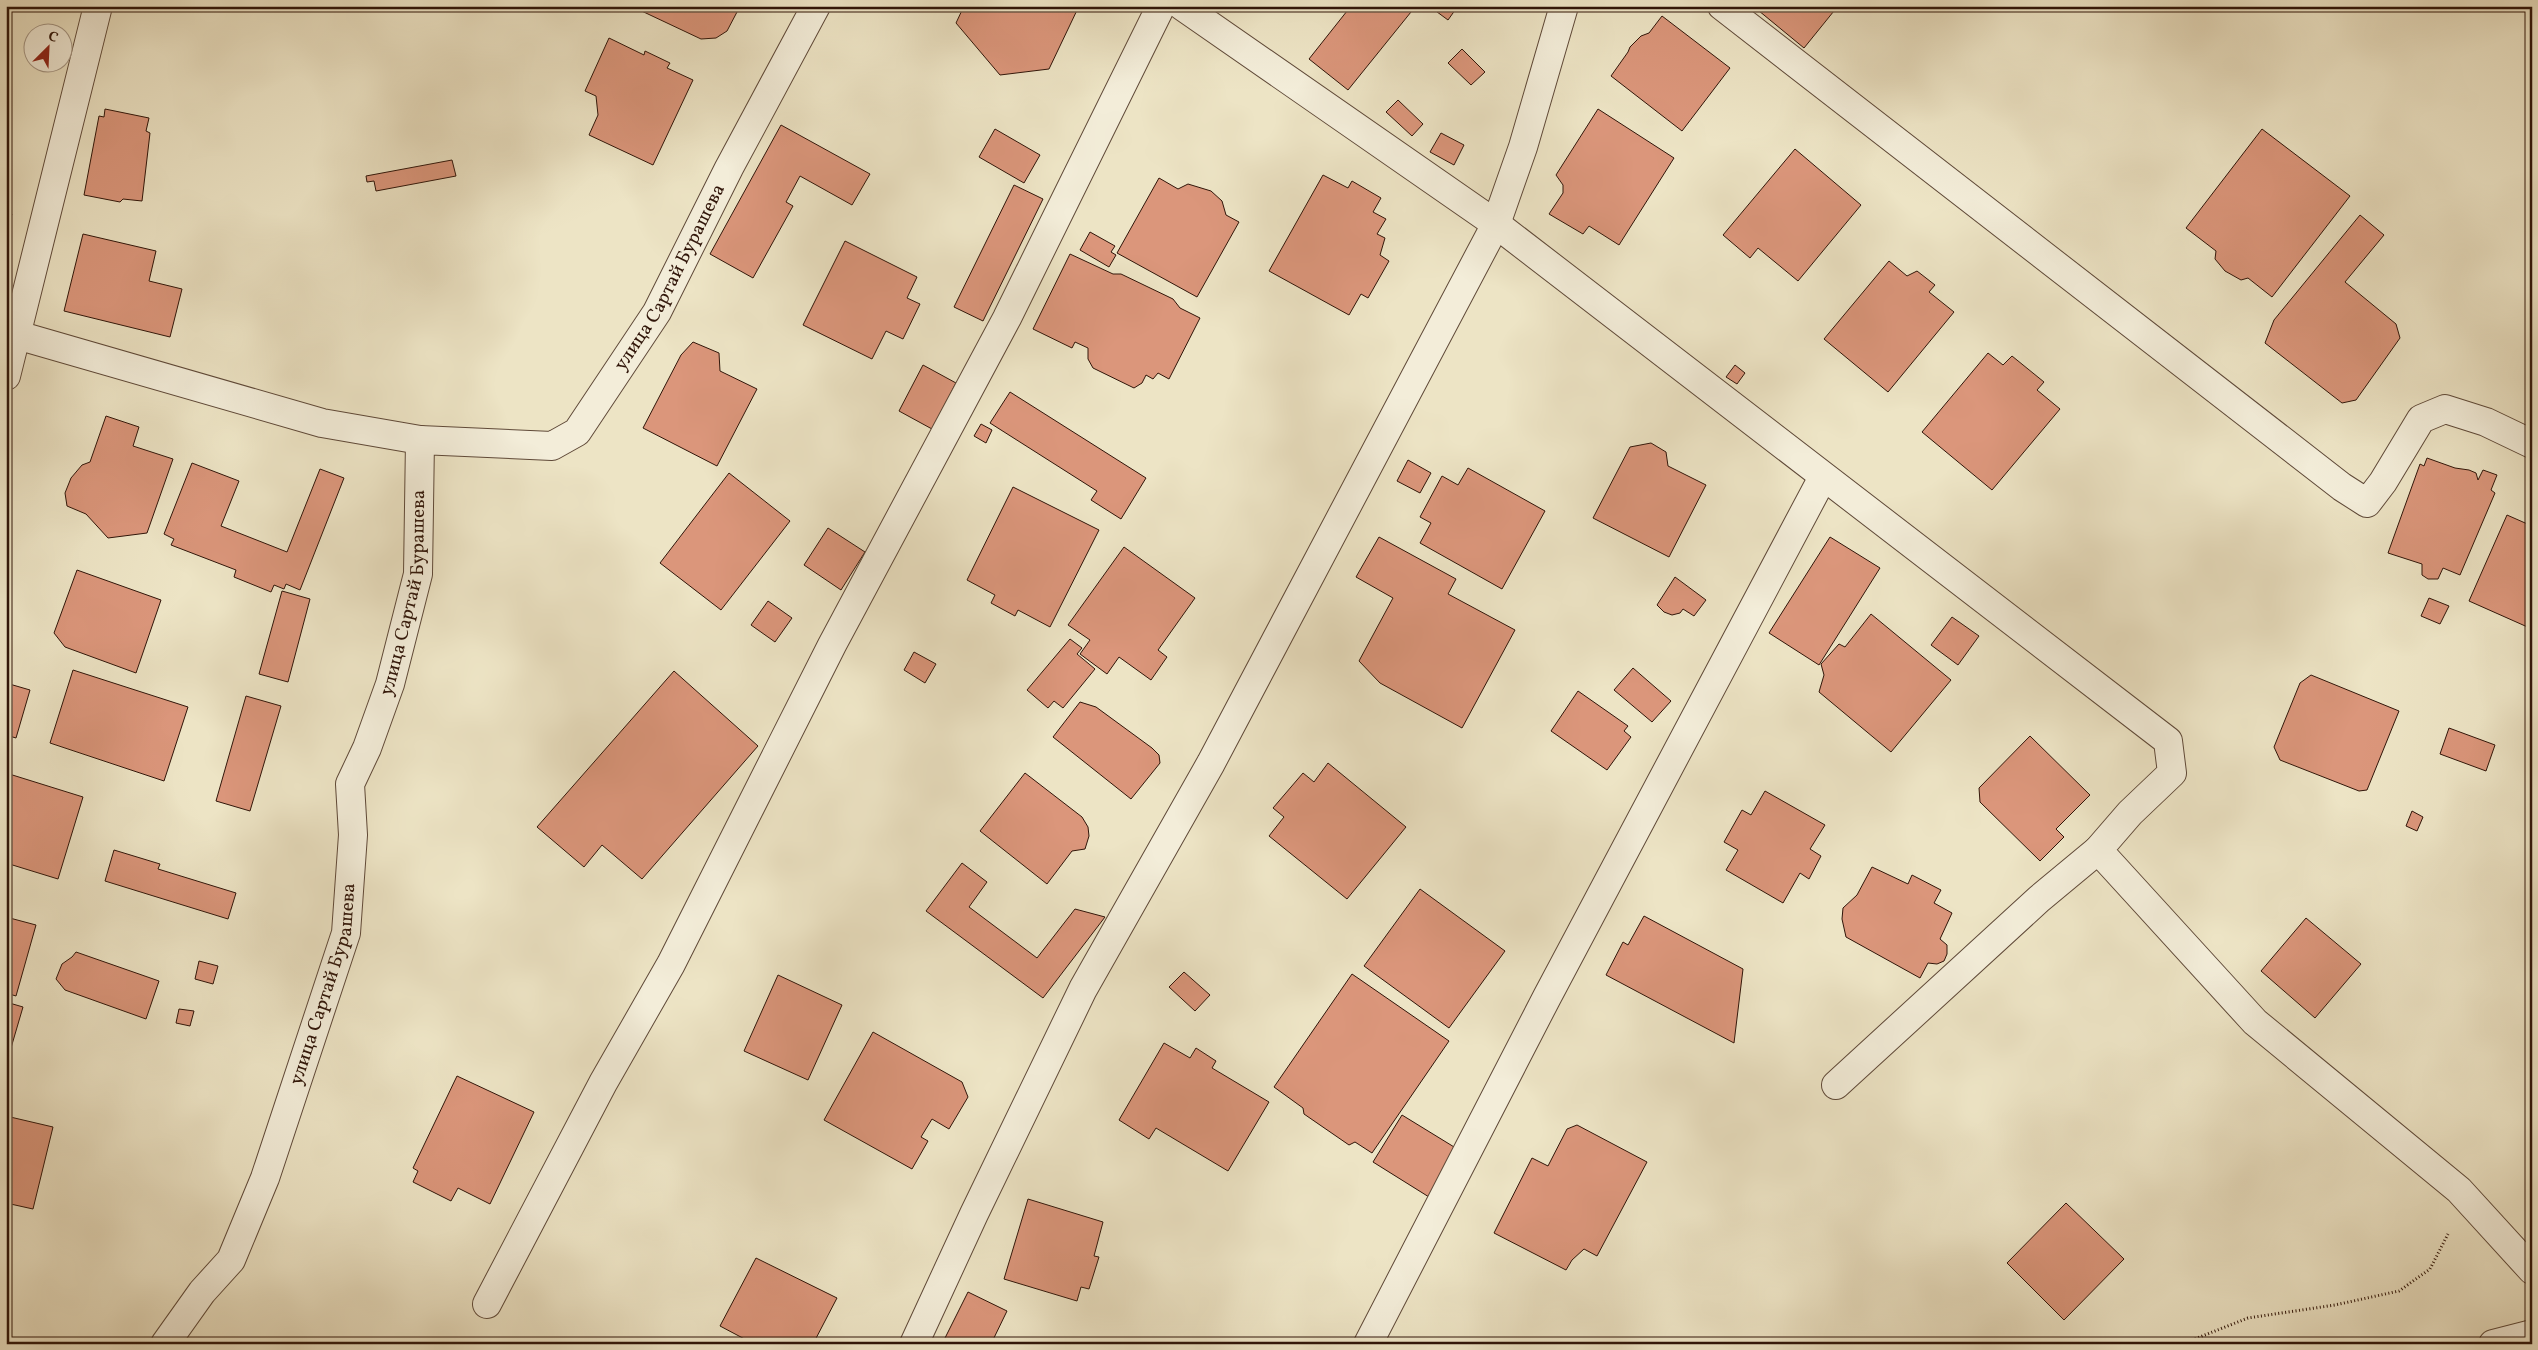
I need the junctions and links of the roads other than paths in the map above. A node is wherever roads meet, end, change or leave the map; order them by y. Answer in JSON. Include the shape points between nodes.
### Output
{"nodes":[{"id":1,"x":98,"y":6,"type":"edge"},
{"id":2,"x":816,"y":6,"type":"edge"},
{"id":3,"x":1161,"y":6,"type":"edge"},
{"id":4,"x":1182,"y":6,"type":"edge"},
{"id":5,"x":1564,"y":6,"type":"edge"},
{"id":6,"x":1722,"y":6,"type":"edge"},
{"id":7,"x":1496,"y":224,"type":"junction"},
{"id":8,"x":17,"y":335,"type":"junction"},
{"id":9,"x":6,"y":376,"type":"edge"},
{"id":10,"x":420,"y":440,"type":"junction"},
{"id":11,"x":2532,"y":444,"type":"edge"},
{"id":12,"x":1824,"y":477,"type":"junction"},
{"id":13,"x":2098,"y":850,"type":"junction"},
{"id":14,"x":1836,"y":1084,"type":"dead end"},
{"id":15,"x":2532,"y":1270,"type":"edge"},
{"id":16,"x":487,"y":1304,"type":"dead end"},
{"id":17,"x":2532,"y":1334,"type":"edge"},
{"id":18,"x":165,"y":1344,"type":"edge"},
{"id":19,"x":914,"y":1344,"type":"edge"},
{"id":20,"x":1368,"y":1344,"type":"edge"},
{"id":21,"x":2493,"y":1344,"type":"edge"}],
"edges":[{"from":1,"to":8,"type":"street"},
{"from":2,"to":10,"type":"street","name":"улица Сартай Бурашева","via":[[729,168],[657,312],[576,432],[552,446]]},
{"from":3,"to":16,"type":"street","via":[[1007,318],[832,645],[671,964],[603,1083]]},
{"from":4,"to":7,"type":"street"},
{"from":5,"to":7,"type":"street","via":[[1523,148]]},
{"from":6,"to":11,"type":"street","via":[[2342,487],[2367,503],[2421,419],[2444,409],[2486,422]]},
{"from":7,"to":12,"type":"street"},
{"from":7,"to":19,"type":"street","via":[[1216,754],[1083,989]]},
{"from":8,"to":9,"type":"street"},
{"from":8,"to":10,"type":"street","via":[[322,423]]},
{"from":10,"to":18,"type":"street","name":"улица Сартай Бурашева","via":[[418,574],[390,684],[350,784],[353,835],[346,933],[265,1178],[231,1260],[202,1292]]},
{"from":12,"to":13,"type":"street","via":[[2168,741],[2172,772]]},
{"from":12,"to":20,"type":"street","via":[[1552,988]]},
{"from":13,"to":14,"type":"street","via":[[2039,899]]},
{"from":13,"to":15,"type":"street","via":[[2255,1022],[2459,1190]]},
{"from":17,"to":21,"type":"street"}]}
